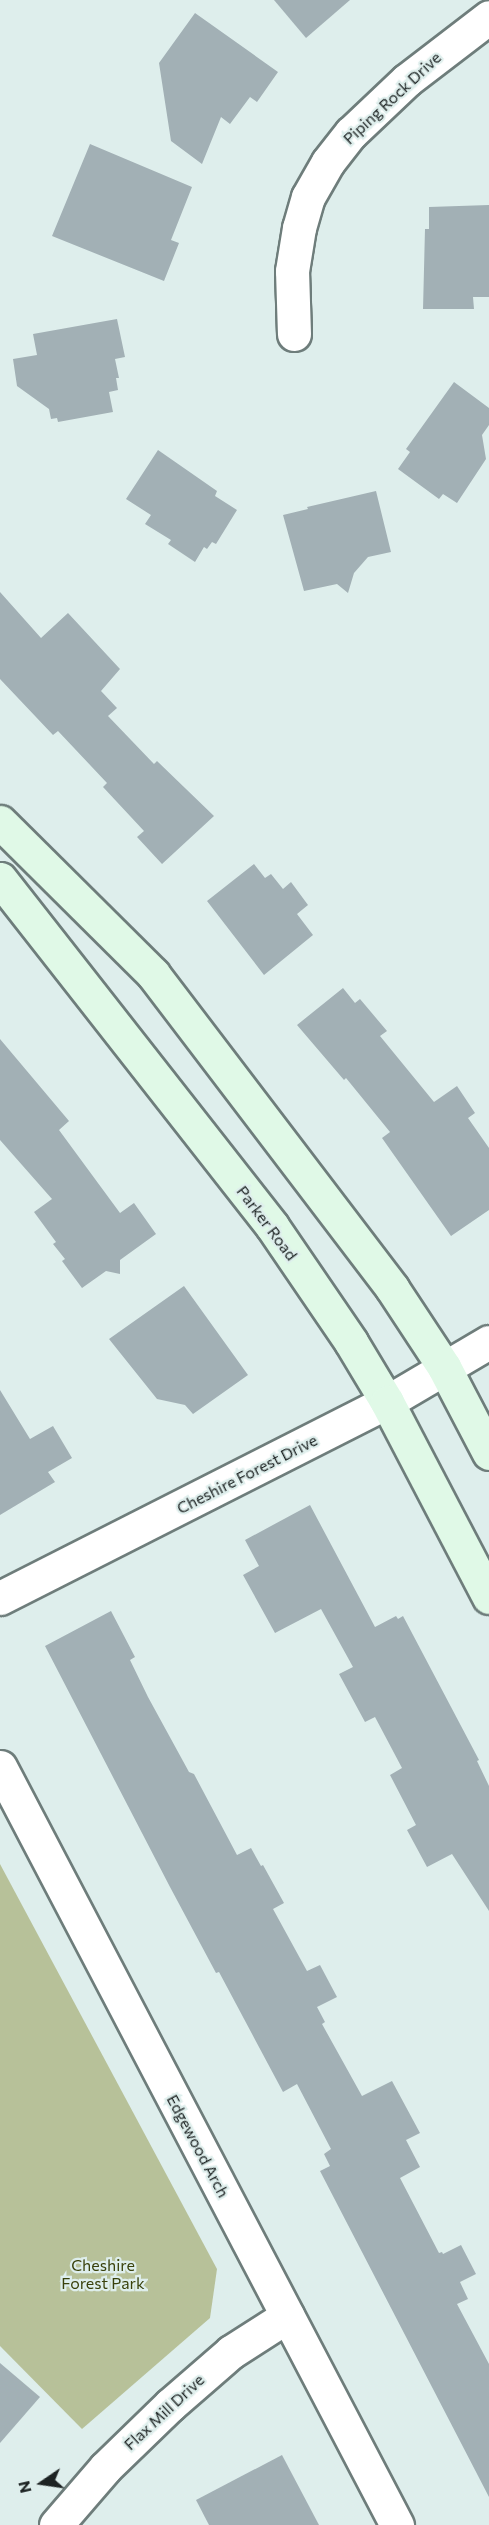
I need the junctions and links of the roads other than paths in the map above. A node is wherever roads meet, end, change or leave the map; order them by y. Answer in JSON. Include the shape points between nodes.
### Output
{"nodes":[{"id":1,"x":489,"y":17,"type":"edge"},
{"id":2,"x":294,"y":334,"type":"dead end"},
{"id":3,"x":0,"y":822,"type":"edge"},
{"id":4,"x":0,"y":879,"type":"edge"},
{"id":5,"x":489,"y":1342,"type":"edge"},
{"id":6,"x":444,"y":1366,"type":"junction"},
{"id":7,"x":387,"y":1402,"type":"junction"},
{"id":8,"x":489,"y":1453,"type":"edge"},
{"id":9,"x":489,"y":1597,"type":"edge"},
{"id":10,"x":0,"y":1598,"type":"edge"},
{"id":11,"x":0,"y":1767,"type":"edge"},
{"id":12,"x":287,"y":2316,"type":"junction"},
{"id":13,"x":56,"y":2525,"type":"edge"},
{"id":14,"x":397,"y":2525,"type":"edge"}],
"edges":[{"from":1,"to":2,"type":"street","name":"Piping Rock Drive","via":[[408,80],[351,133],[328,162],[308,197],[299,228],[292,271]]},
{"from":3,"to":6,"type":"street","via":[[153,974],[392,1288]]},
{"from":4,"to":7,"type":"street","name":"Parker Road","via":[[272,1226]]},
{"from":5,"to":6,"type":"street","name":"Cheshire Forest Drive"},
{"from":6,"to":7,"type":"street","name":"Cheshire Forest Drive"},
{"from":6,"to":8,"type":"street"},
{"from":7,"to":9,"type":"street","name":"Parker Road"},
{"from":7,"to":10,"type":"street","name":"Cheshire Forest Drive"},
{"from":11,"to":12,"type":"street","name":"Edgewood Arch"},
{"from":12,"to":13,"type":"street","name":"Flax Mill Drive","via":[[231,2352],[170,2404],[105,2468]]},
{"from":12,"to":14,"type":"street","name":"Edgewood Arch"}]}
